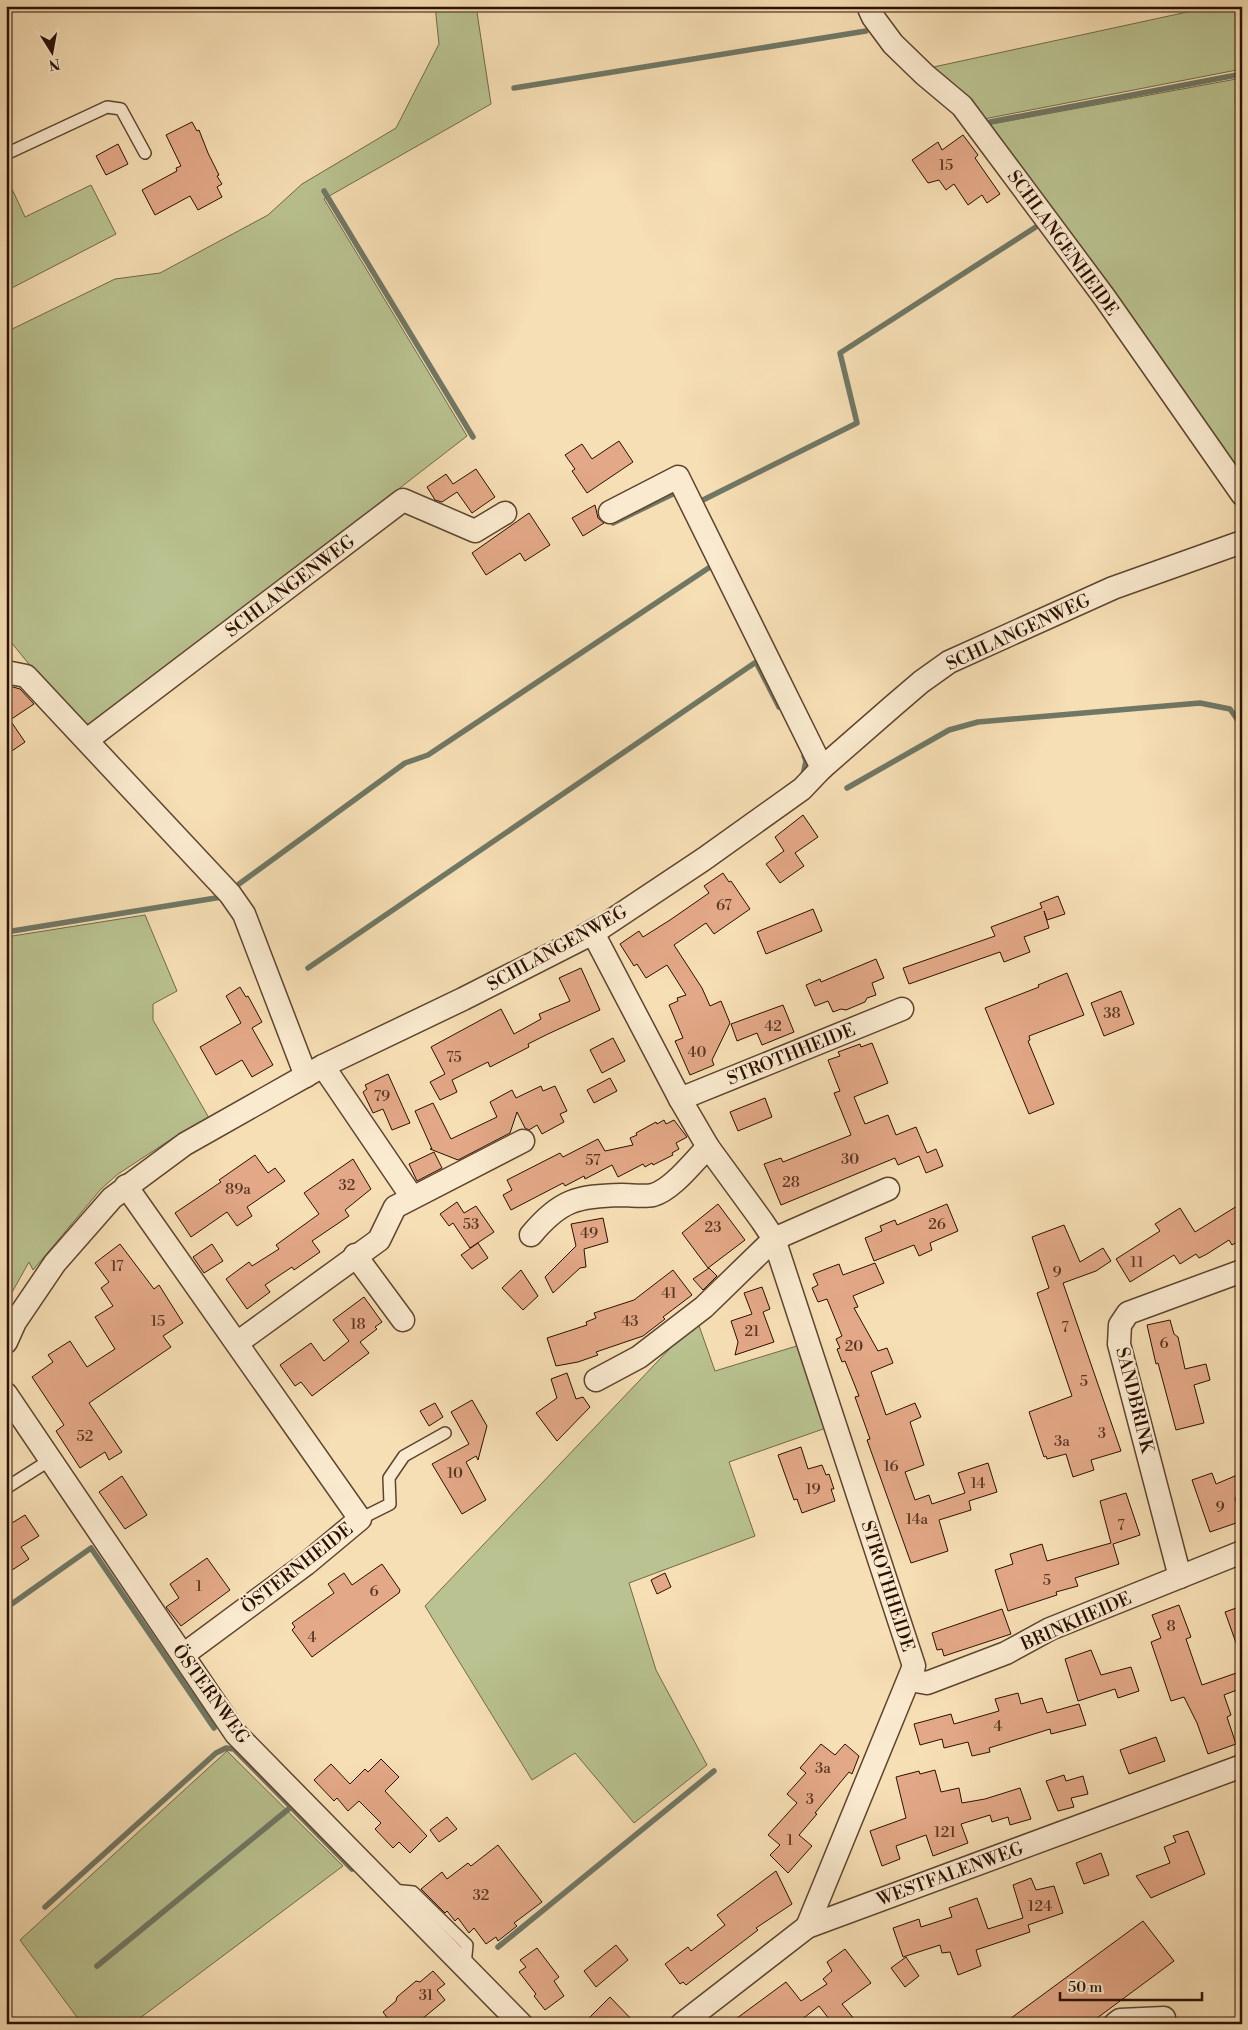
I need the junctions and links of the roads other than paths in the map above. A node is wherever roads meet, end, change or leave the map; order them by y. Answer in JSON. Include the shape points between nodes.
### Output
{"nodes":[{"id":1,"x":868,"y":6,"type":"edge"},
{"id":2,"x":145,"y":153,"type":"dead end"},
{"id":3,"x":6,"y":154,"type":"edge"},
{"id":4,"x":1242,"y":494,"type":"edge"},
{"id":5,"x":610,"y":512,"type":"dead end"},
{"id":6,"x":505,"y":513,"type":"dead end"},
{"id":7,"x":1242,"y":542,"type":"edge"},
{"id":8,"x":6,"y":672,"type":"edge"},
{"id":9,"x":87,"y":740,"type":"junction"},
{"id":10,"x":822,"y":768,"type":"junction"},
{"id":11,"x":593,"y":932,"type":"junction"},
{"id":12,"x":902,"y":1009,"type":"dead end"},
{"id":13,"x":314,"y":1071,"type":"junction"},
{"id":14,"x":680,"y":1099,"type":"junction"},
{"id":15,"x":523,"y":1140,"type":"dead end"},
{"id":16,"x":708,"y":1147,"type":"junction"},
{"id":17,"x":126,"y":1186,"type":"junction"},
{"id":18,"x":888,"y":1189,"type":"dead end"},
{"id":19,"x":412,"y":1197,"type":"junction"},
{"id":20,"x":530,"y":1235,"type":"dead end"},
{"id":21,"x":774,"y":1239,"type":"junction"},
{"id":22,"x":355,"y":1255,"type":"junction"},
{"id":23,"x":1242,"y":1271,"type":"edge"},
{"id":24,"x":403,"y":1320,"type":"dead end"},
{"id":25,"x":6,"y":1342,"type":"edge"},
{"id":26,"x":237,"y":1343,"type":"junction"},
{"id":27,"x":596,"y":1380,"type":"dead end"},
{"id":28,"x":6,"y":1394,"type":"edge"},
{"id":29,"x":445,"y":1433,"type":"dead end"},
{"id":30,"x":50,"y":1460,"type":"junction"},
{"id":31,"x":6,"y":1488,"type":"edge"},
{"id":32,"x":360,"y":1519,"type":"junction"},
{"id":33,"x":1242,"y":1552,"type":"edge"},
{"id":34,"x":1180,"y":1577,"type":"junction"},
{"id":35,"x":183,"y":1655,"type":"junction"},
{"id":36,"x":910,"y":1680,"type":"junction"},
{"id":37,"x":1242,"y":1766,"type":"edge"},
{"id":38,"x":807,"y":1927,"type":"junction"},
{"id":39,"x":1164,"y":2018,"type":"dead end"},
{"id":40,"x":521,"y":2024,"type":"edge"},
{"id":41,"x":682,"y":2024,"type":"edge"},
{"id":42,"x":1115,"y":2024,"type":"edge"}],
"edges":[{"from":1,"to":4,"type":"street","name":"SCHLANGENHEIDE","via":[[894,44],[962,106],[1104,298]]},
{"from":2,"to":3,"type":"lane","via":[[121,109],[107,107]]},
{"from":5,"to":10,"type":"street","via":[[678,477]]},
{"from":6,"to":9,"type":"street","name":"SCHLANGENWEG","via":[[475,531],[403,500]]},
{"from":7,"to":10,"type":"street","name":"SCHLANGENWEG","via":[[1113,588],[949,662],[921,682]]},
{"from":8,"to":9,"type":"street","via":[[26,676]]},
{"from":9,"to":13,"type":"street","via":[[230,894],[244,914]]},
{"from":10,"to":11,"type":"street","name":"SCHLANGENWEG","via":[[802,789]]},
{"from":11,"to":13,"type":"street","name":"SCHLANGENWEG"},
{"from":11,"to":14,"type":"street","name":"STROTHHEIDE"},
{"from":12,"to":14,"type":"street","name":"STROTHHEIDE"},
{"from":13,"to":17,"type":"street","name":"SCHLANGENWEG","via":[[185,1144]]},
{"from":13,"to":19,"type":"street"},
{"from":14,"to":16,"type":"street","name":"STROTHHEIDE"},
{"from":15,"to":19,"type":"street"},
{"from":16,"to":20,"type":"street","via":[[665,1189],[652,1195],[581,1198],[547,1215]]},
{"from":16,"to":21,"type":"street","name":"STROTHHEIDE"},
{"from":17,"to":25,"type":"street","name":"SCHLANGENWEG","via":[[55,1263],[14,1322]]},
{"from":17,"to":26,"type":"street","name":"ÖSTERNHEIDE"},
{"from":18,"to":21,"type":"street"},
{"from":19,"to":22,"type":"street","via":[[395,1207],[379,1240]]},
{"from":21,"to":27,"type":"street","via":[[704,1307],[639,1358]]},
{"from":21,"to":36,"type":"street","name":"STROTHHEIDE","via":[[914,1666]]},
{"from":22,"to":24,"type":"street"},
{"from":22,"to":26,"type":"street"},
{"from":23,"to":34,"type":"street","name":"SANDBRINK","via":[[1128,1313],[1120,1325],[1120,1344]]},
{"from":26,"to":32,"type":"street","name":"ÖSTERNHEIDE"},
{"from":28,"to":30,"type":"street","name":"ÖSTERNWEG"},
{"from":29,"to":32,"type":"lane","via":[[404,1456],[389,1478],[390,1504]]},
{"from":30,"to":31,"type":"lane"},
{"from":30,"to":35,"type":"street","name":"ÖSTERNWEG"},
{"from":32,"to":35,"type":"street","name":"ÖSTERNHEIDE","via":[[306,1564]]},
{"from":33,"to":34,"type":"street","name":"BRINKHEIDE"},
{"from":34,"to":36,"type":"street","name":"BRINKHEIDE","via":[[1050,1629],[1006,1653],[927,1683]]},
{"from":35,"to":40,"type":"street","name":"ÖSTERNWEG","via":[[236,1734]]},
{"from":36,"to":38,"type":"street","name":"STROTHHEIDE"},
{"from":37,"to":38,"type":"street","name":"WESTFALENWEG"},
{"from":38,"to":41,"type":"street","name":"WESTFALENWEG"},
{"from":39,"to":42,"type":"street","via":[[1120,2020]]}]}
